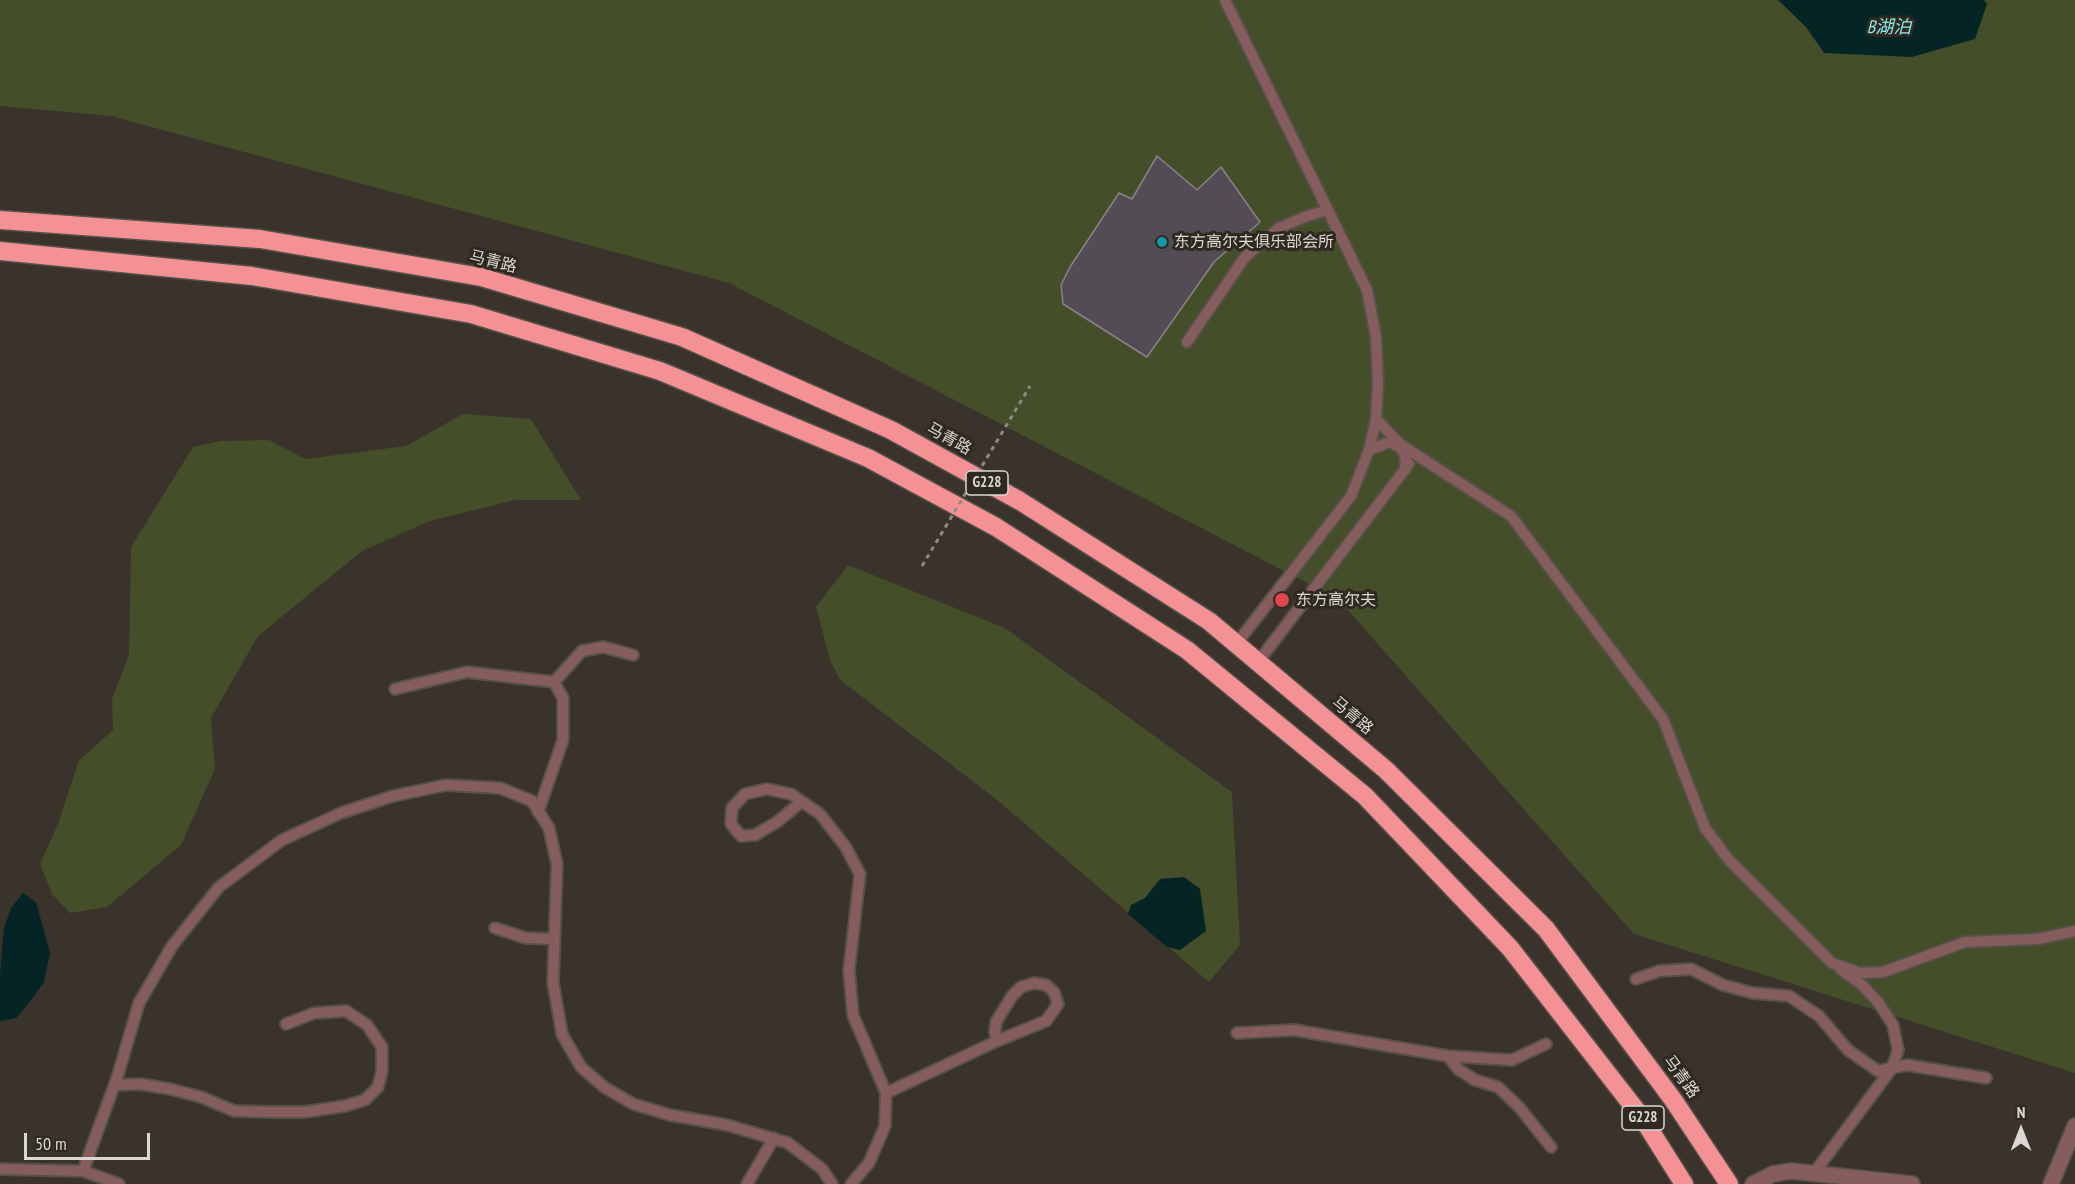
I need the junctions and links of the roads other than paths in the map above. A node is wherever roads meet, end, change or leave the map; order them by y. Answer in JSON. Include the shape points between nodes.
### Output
{"nodes":[{"id":1,"x":1226,"y":0,"type":"edge"},
{"id":2,"x":1328,"y":210,"type":"junction"},
{"id":3,"x":0,"y":220,"type":"edge"},
{"id":4,"x":0,"y":251,"type":"edge"},
{"id":5,"x":1187,"y":342,"type":"dead end"},
{"id":6,"x":1377,"y":419,"type":"junction"},
{"id":7,"x":1369,"y":450,"type":"junction"},
{"id":8,"x":1416,"y":456,"type":"junction"},
{"id":9,"x":1405,"y":470,"type":"junction"},
{"id":10,"x":1237,"y":643,"type":"junction"},
{"id":11,"x":633,"y":655,"type":"dead end"},
{"id":12,"x":1258,"y":662,"type":"junction"},
{"id":13,"x":554,"y":681,"type":"junction"},
{"id":14,"x":394,"y":689,"type":"dead end"},
{"id":15,"x":801,"y":802,"type":"junction"},
{"id":16,"x":538,"y":812,"type":"junction"},
{"id":17,"x":495,"y":928,"type":"dead end"},
{"id":18,"x":2075,"y":931,"type":"edge"},
{"id":19,"x":554,"y":939,"type":"junction"},
{"id":20,"x":1832,"y":963,"type":"junction"},
{"id":21,"x":1636,"y":979,"type":"dead end"},
{"id":22,"x":286,"y":1024,"type":"dead end"},
{"id":23,"x":1238,"y":1033,"type":"dead end"},
{"id":24,"x":997,"y":1041,"type":"junction"},
{"id":25,"x":1546,"y":1044,"type":"dead end"},
{"id":26,"x":1448,"y":1056,"type":"junction"},
{"id":27,"x":1892,"y":1068,"type":"junction"},
{"id":28,"x":1986,"y":1078,"type":"dead end"},
{"id":29,"x":115,"y":1085,"type":"junction"},
{"id":30,"x":885,"y":1093,"type":"junction"},
{"id":31,"x":2075,"y":1126,"type":"edge"},
{"id":32,"x":774,"y":1138,"type":"junction"},
{"id":33,"x":1551,"y":1147,"type":"dead end"},
{"id":34,"x":0,"y":1170,"type":"edge"},
{"id":35,"x":83,"y":1171,"type":"junction"},
{"id":36,"x":1814,"y":1173,"type":"junction"},
{"id":37,"x":119,"y":1184,"type":"edge"},
{"id":38,"x":747,"y":1184,"type":"edge"},
{"id":39,"x":832,"y":1184,"type":"edge"},
{"id":40,"x":851,"y":1184,"type":"edge"},
{"id":41,"x":1684,"y":1184,"type":"edge"},
{"id":42,"x":1729,"y":1184,"type":"edge"},
{"id":43,"x":1753,"y":1184,"type":"edge"},
{"id":44,"x":1912,"y":1184,"type":"edge"},
{"id":45,"x":2051,"y":1184,"type":"edge"}],
"edges":[{"from":1,"to":2,"type":"lane"},
{"from":2,"to":5,"type":"lane","via":[[1279,228],[1245,257]]},
{"from":2,"to":6,"type":"lane","via":[[1366,290],[1376,337]]},
{"from":3,"to":10,"type":"highway","name":"马青路","number":"G228","via":[[260,239],[482,277],[682,337],[891,430],[1020,501],[1209,621]]},
{"from":4,"to":41,"type":"highway","number":"G228","via":[[252,276],[471,314],[660,370],[868,458],[996,527],[1187,650],[1365,796],[1510,948],[1643,1119]]},
{"from":6,"to":7,"type":"lane"},
{"from":6,"to":8,"type":"lane"},
{"from":7,"to":9,"type":"lane","via":[[1390,442],[1402,449]]},
{"from":7,"to":10,"type":"lane","via":[[1352,496]]},
{"from":8,"to":9,"type":"lane"},
{"from":8,"to":20,"type":"lane","via":[[1511,516],[1663,719],[1705,828],[1730,860]]},
{"from":9,"to":12,"type":"lane"},
{"from":10,"to":12,"type":"highway","name":"马青路","number":"G228"},
{"from":11,"to":13,"type":"lane","via":[[603,647],[582,651]]},
{"from":12,"to":42,"type":"highway","name":"马青路","number":"G228","via":[[1386,770],[1546,929],[1674,1101]]},
{"from":13,"to":14,"type":"lane","via":[[467,672]]},
{"from":13,"to":16,"type":"lane","via":[[563,698],[563,740]]},
{"from":15,"to":15,"type":"lane","via":[[755,835],[741,836],[731,824],[732,807],[745,794],[767,789],[791,794]]},
{"from":15,"to":30,"type":"lane","via":[[820,814],[845,846],[860,874],[849,970],[853,1015]]},
{"from":16,"to":19,"type":"lane","via":[[549,828],[557,864]]},
{"from":16,"to":29,"type":"lane","via":[[532,801],[500,788],[446,785],[393,796],[341,813],[282,840],[219,887],[172,946],[139,1003]]},
{"from":17,"to":19,"type":"lane","via":[[526,938]]},
{"from":18,"to":20,"type":"lane","via":[[2038,939],[1965,942],[1883,972],[1860,973]]},
{"from":19,"to":32,"type":"lane","via":[[552,982],[562,1034],[581,1067],[633,1104]]},
{"from":20,"to":27,"type":"lane","via":[[1861,984],[1893,1025],[1898,1050]]},
{"from":21,"to":27,"type":"lane","via":[[1659,971],[1691,969],[1723,985],[1789,996],[1819,1016],[1848,1050],[1868,1066],[1878,1071]]},
{"from":22,"to":29,"type":"lane","via":[[314,1013],[346,1011],[367,1025],[382,1047],[378,1087],[365,1100],[345,1106],[270,1112],[234,1111],[170,1089]]},
{"from":23,"to":26,"type":"lane","via":[[1294,1030]]},
{"from":24,"to":24,"type":"lane","via":[[1046,1021],[1058,1004],[1054,992],[1034,983],[1021,987],[996,1022]]},
{"from":24,"to":30,"type":"lane"},
{"from":25,"to":26,"type":"lane","via":[[1512,1060]]},
{"from":26,"to":33,"type":"lane","via":[[1458,1069],[1475,1080],[1498,1087]]},
{"from":27,"to":28,"type":"lane","via":[[1907,1065]]},
{"from":27,"to":36,"type":"lane"},
{"from":29,"to":35,"type":"lane"},
{"from":30,"to":40,"type":"lane","via":[[885,1126],[869,1163]]},
{"from":31,"to":45,"type":"street"},
{"from":32,"to":38,"type":"lane"},
{"from":32,"to":39,"type":"lane","via":[[788,1143],[822,1169]]},
{"from":34,"to":35,"type":"lane"},
{"from":35,"to":37,"type":"lane"},
{"from":36,"to":43,"type":"street","via":[[1773,1174]]},
{"from":36,"to":44,"type":"street"}]}
